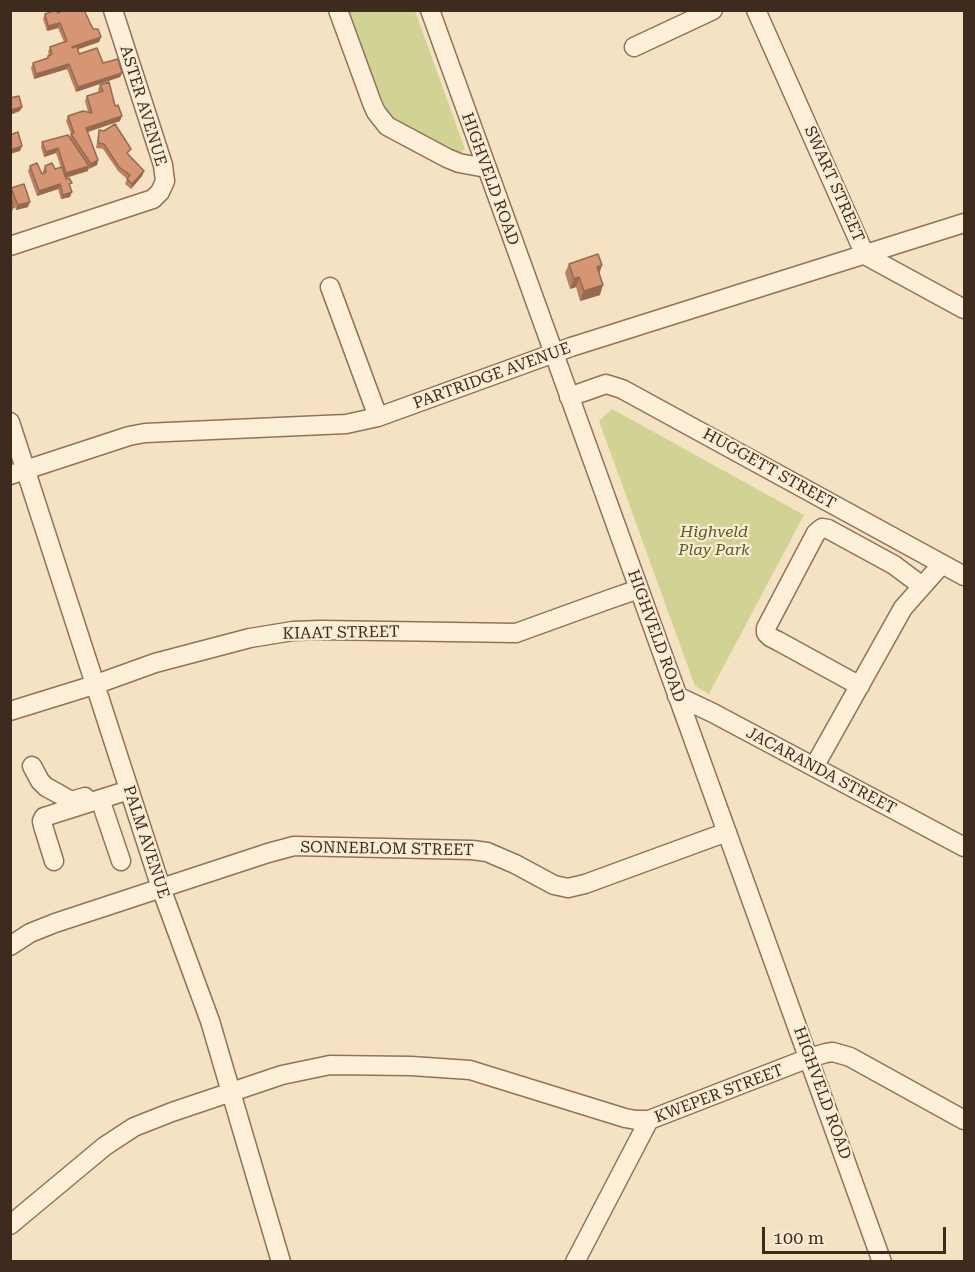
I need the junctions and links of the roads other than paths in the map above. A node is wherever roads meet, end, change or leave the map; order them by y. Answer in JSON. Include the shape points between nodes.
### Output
{"nodes":[{"id":1,"x":113,"y":10,"type":"edge"},
{"id":2,"x":338,"y":10,"type":"edge"},
{"id":3,"x":429,"y":10,"type":"edge"},
{"id":4,"x":713,"y":10,"type":"edge"},
{"id":5,"x":756,"y":10,"type":"edge"},
{"id":6,"x":634,"y":47,"type":"dead end"},
{"id":7,"x":486,"y":168,"type":"junction"},
{"id":8,"x":964,"y":223,"type":"edge"},
{"id":9,"x":10,"y":246,"type":"edge"},
{"id":10,"x":865,"y":255,"type":"junction"},
{"id":11,"x":330,"y":287,"type":"dead end"},
{"id":12,"x":964,"y":309,"type":"edge"},
{"id":13,"x":554,"y":353,"type":"junction"},
{"id":14,"x":569,"y":397,"type":"junction"},
{"id":15,"x":378,"y":417,"type":"junction"},
{"id":16,"x":10,"y":422,"type":"edge"},
{"id":17,"x":18,"y":472,"type":"edge"},
{"id":18,"x":942,"y":564,"type":"junction"},
{"id":19,"x":964,"y":576,"type":"edge"},
{"id":20,"x":922,"y":586,"type":"junction"},
{"id":21,"x":639,"y":589,"type":"junction"},
{"id":22,"x":94,"y":685,"type":"junction"},
{"id":23,"x":860,"y":686,"type":"junction"},
{"id":24,"x":677,"y":696,"type":"junction"},
{"id":25,"x":10,"y":711,"type":"edge"},
{"id":26,"x":32,"y":766,"type":"dead end"},
{"id":27,"x":814,"y":767,"type":"junction"},
{"id":28,"x":128,"y":785,"type":"junction"},
{"id":29,"x":100,"y":799,"type":"junction"},
{"id":30,"x":727,"y":832,"type":"junction"},
{"id":31,"x":964,"y":847,"type":"edge"},
{"id":32,"x":54,"y":861,"type":"dead end"},
{"id":33,"x":121,"y":861,"type":"dead end"},
{"id":34,"x":161,"y":888,"type":"junction"},
{"id":35,"x":10,"y":946,"type":"edge"},
{"id":36,"x":809,"y":1058,"type":"junction"},
{"id":37,"x":231,"y":1092,"type":"junction"},
{"id":38,"x":649,"y":1120,"type":"junction"},
{"id":39,"x":964,"y":1120,"type":"edge"},
{"id":40,"x":10,"y":1225,"type":"edge"},
{"id":41,"x":281,"y":1262,"type":"edge"},
{"id":42,"x":575,"y":1262,"type":"edge"},
{"id":43,"x":882,"y":1262,"type":"edge"}],
"edges":[{"from":1,"to":9,"type":"street","name":"ASTER AVENUE","via":[[165,181],[153,199]]},
{"from":2,"to":7,"type":"street","via":[[372,103],[387,126],[447,158]]},
{"from":3,"to":7,"type":"street","name":"HIGHVELD ROAD"},
{"from":4,"to":6,"type":"street"},
{"from":5,"to":10,"type":"street","name":"SWART STREET"},
{"from":7,"to":13,"type":"street","name":"HIGHVELD ROAD"},
{"from":8,"to":10,"type":"street","name":"PARTRIDGE AVENUE"},
{"from":10,"to":12,"type":"street","name":"SWART STREET"},
{"from":10,"to":13,"type":"street","name":"PARTRIDGE AVENUE"},
{"from":11,"to":15,"type":"street"},
{"from":13,"to":14,"type":"street","name":"HIGHVELD ROAD"},
{"from":13,"to":15,"type":"street","name":"PARTRIDGE AVENUE"},
{"from":14,"to":18,"type":"street","name":"HUGGETT STREET","via":[[606,384],[622,389]]},
{"from":14,"to":21,"type":"street","name":"HIGHVELD ROAD"},
{"from":15,"to":17,"type":"street","name":"PARTRIDGE AVENUE","via":[[346,424],[145,433]]},
{"from":16,"to":17,"type":"street","name":"PALM AVENUE"},
{"from":17,"to":22,"type":"street","name":"PALM AVENUE"},
{"from":18,"to":19,"type":"street","name":"HUGGETT STREET"},
{"from":18,"to":20,"type":"street"},
{"from":20,"to":23,"type":"street","via":[[903,608]]},
{"from":20,"to":23,"type":"street","via":[[898,567],[828,529],[818,530],[766,633]]},
{"from":21,"to":22,"type":"street","name":"KIAAT STREET","via":[[516,633],[293,631],[155,663]]},
{"from":21,"to":24,"type":"street","name":"HIGHVELD ROAD"},
{"from":22,"to":25,"type":"street","name":"KIAAT STREET"},
{"from":22,"to":28,"type":"street","name":"PALM AVENUE"},
{"from":23,"to":27,"type":"street"},
{"from":24,"to":27,"type":"street","name":"JACARANDA STREET"},
{"from":24,"to":30,"type":"street","name":"HIGHVELD ROAD"},
{"from":26,"to":28,"type":"street","via":[[46,787],[71,801]]},
{"from":27,"to":31,"type":"street","name":"JACARANDA STREET"},
{"from":28,"to":29,"type":"street"},
{"from":28,"to":34,"type":"street","name":"PALM AVENUE"},
{"from":29,"to":32,"type":"street","via":[[44,817]]},
{"from":29,"to":33,"type":"street"},
{"from":30,"to":34,"type":"street","name":"SONNEBLOM STREET","via":[[568,888],[487,852],[309,845],[282,848]]},
{"from":30,"to":36,"type":"street","name":"HIGHVELD ROAD"},
{"from":34,"to":35,"type":"street","name":"SONNEBLOM STREET","via":[[55,923]]},
{"from":34,"to":37,"type":"street","name":"PALM AVENUE"},
{"from":36,"to":38,"type":"street","name":"KWEPER STREET"},
{"from":36,"to":39,"type":"street","name":"KWEPER STREET","via":[[833,1052],[850,1057]]},
{"from":36,"to":43,"type":"street","name":"HIGHVELD ROAD"},
{"from":37,"to":38,"type":"street","via":[[293,1071],[330,1065],[460,1069],[625,1118]]},
{"from":37,"to":40,"type":"street","via":[[119,1135]]},
{"from":37,"to":41,"type":"street","name":"PALM AVENUE"},
{"from":38,"to":42,"type":"street","name":"KWEPER STREET"}]}
